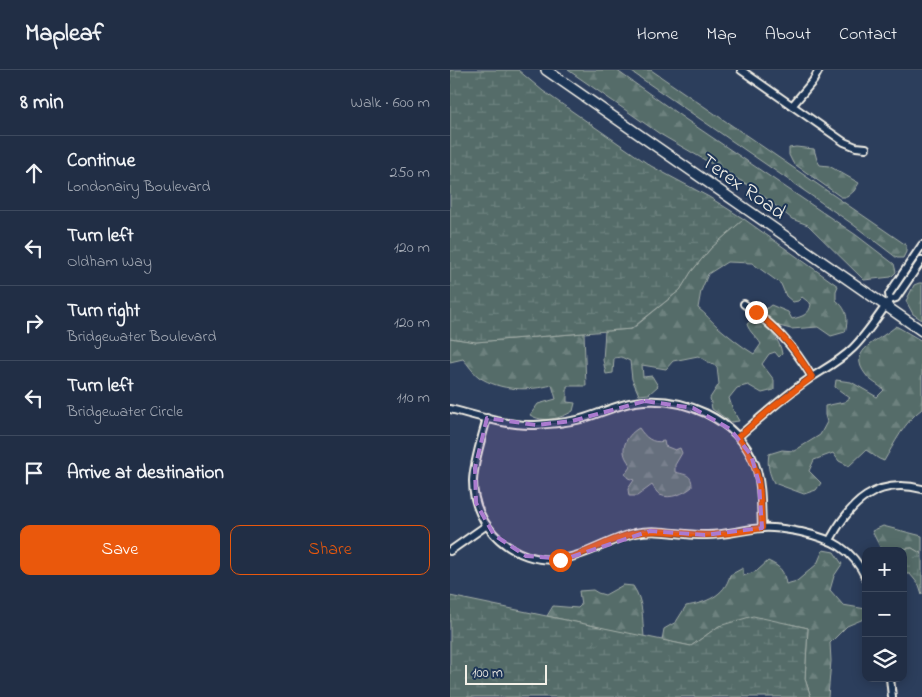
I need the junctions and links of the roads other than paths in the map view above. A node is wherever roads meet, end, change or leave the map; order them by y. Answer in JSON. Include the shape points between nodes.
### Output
{"nodes":[{"id":1,"x":546,"y":70,"type":"edge"},
{"id":2,"x":741,"y":70,"type":"edge"},
{"id":3,"x":819,"y":70,"type":"edge"},
{"id":4,"x":792,"y":106,"type":"junction"},
{"id":5,"x":866,"y":148,"type":"dead end"},
{"id":6,"x":922,"y":246,"type":"edge"},
{"id":7,"x":922,"y":260,"type":"edge"},
{"id":8,"x":888,"y":303,"type":"junction"},
{"id":9,"x":744,"y":304,"type":"dead end"},
{"id":10,"x":922,"y":331,"type":"edge"},
{"id":11,"x":812,"y":377,"type":"junction"},
{"id":12,"x":450,"y":409,"type":"edge"},
{"id":13,"x":487,"y":418,"type":"junction"},
{"id":14,"x":738,"y":437,"type":"junction"},
{"id":15,"x":922,"y":489,"type":"edge"},
{"id":16,"x":487,"y":525,"type":"junction"},
{"id":17,"x":762,"y":528,"type":"junction"},
{"id":18,"x":830,"y":540,"type":"junction"},
{"id":19,"x":450,"y":551,"type":"edge"},
{"id":20,"x":862,"y":572,"type":"edge"},
{"id":21,"x":890,"y":682,"type":"edge"},
{"id":22,"x":892,"y":697,"type":"edge"}],
"edges":[{"from":1,"to":8,"type":"main road","name":"Terex Road"},
{"from":2,"to":4,"type":"street"},
{"from":3,"to":4,"type":"street"},
{"from":4,"to":5,"type":"street","via":[[844,142]]},
{"from":6,"to":8,"type":"street","via":[[889,294]]},
{"from":7,"to":8,"type":"street","via":[[896,298]]},
{"from":8,"to":10,"type":"main road","name":"Terex Road"},
{"from":8,"to":11,"type":"street","via":[[852,348]]},
{"from":9,"to":11,"type":"street","via":[[780,333],[797,352]]},
{"from":11,"to":14,"type":"street"},
{"from":12,"to":13,"type":"street"},
{"from":13,"to":14,"type":"street","via":[[523,425],[560,423],[633,403],[657,401],[681,404],[702,412],[721,422]]},
{"from":13,"to":16,"type":"street","via":[[473,480],[476,503]]},
{"from":14,"to":17,"type":"street","via":[[756,466]]},
{"from":15,"to":18,"type":"street","via":[[908,486],[878,490],[847,513]]},
{"from":16,"to":17,"type":"street","via":[[510,549],[533,558],[554,560],[636,533],[661,531],[705,536]]},
{"from":16,"to":19,"type":"street"},
{"from":17,"to":18,"type":"street","via":[[790,530]]},
{"from":18,"to":20,"type":"street","via":[[850,554]]},
{"from":21,"to":22,"type":"street"}]}
